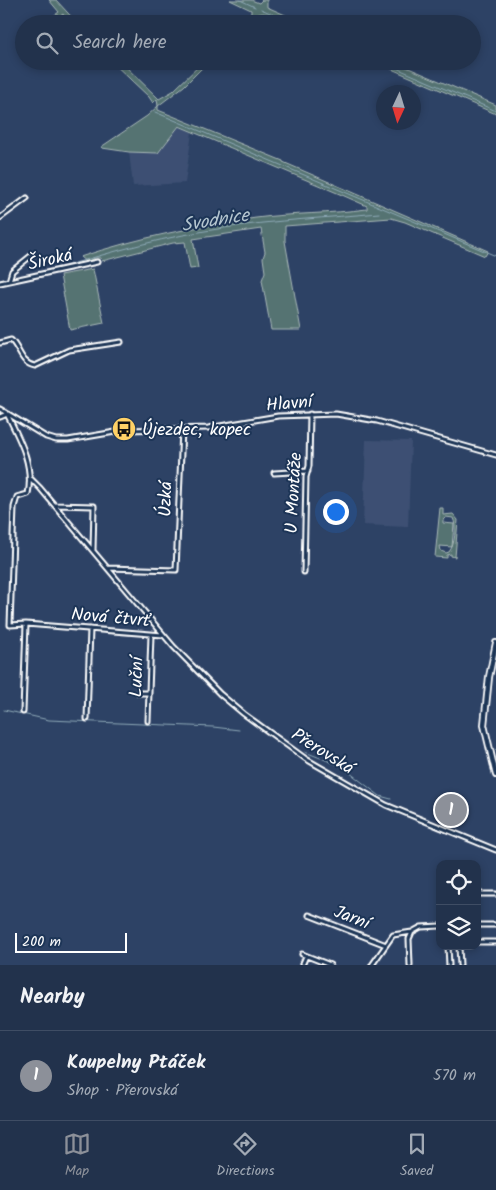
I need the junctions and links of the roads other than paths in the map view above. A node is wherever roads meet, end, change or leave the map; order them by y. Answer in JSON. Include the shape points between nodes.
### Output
{"nodes":[{"id":1,"x":27,"y":198,"type":"dead end"},
{"id":2,"x":0,"y":218,"type":"edge"},
{"id":3,"x":32,"y":255,"type":"dead end"},
{"id":4,"x":97,"y":262,"type":"dead end"},
{"id":5,"x":9,"y":281,"type":"junction"},
{"id":6,"x":0,"y":283,"type":"edge"},
{"id":7,"x":121,"y":342,"type":"dead end"},
{"id":8,"x":0,"y":343,"type":"edge"},
{"id":9,"x":0,"y":409,"type":"edge"},
{"id":10,"x":7,"y":414,"type":"junction"},
{"id":11,"x":310,"y":414,"type":"junction"},
{"id":12,"x":0,"y":417,"type":"edge"},
{"id":13,"x":182,"y":429,"type":"junction"},
{"id":14,"x":496,"y":455,"type":"edge"},
{"id":15,"x":308,"y":471,"type":"junction"},
{"id":16,"x":274,"y":473,"type":"dead end"},
{"id":17,"x":31,"y":480,"type":"junction"},
{"id":18,"x":54,"y":505,"type":"junction"},
{"id":19,"x":93,"y":550,"type":"junction"},
{"id":20,"x":107,"y":568,"type":"junction"},
{"id":21,"x":304,"y":572,"type":"dead end"},
{"id":22,"x":26,"y":624,"type":"junction"},
{"id":23,"x":90,"y":629,"type":"junction"},
{"id":24,"x":152,"y":635,"type":"junction"},
{"id":25,"x":163,"y":635,"type":"junction"},
{"id":26,"x":496,"y":643,"type":"edge"},
{"id":27,"x":139,"y":693,"type":"dead end"},
{"id":28,"x":149,"y":693,"type":"junction"},
{"id":29,"x":23,"y":712,"type":"dead end"},
{"id":30,"x":88,"y":719,"type":"dead end"},
{"id":31,"x":148,"y":721,"type":"dead end"},
{"id":32,"x":491,"y":754,"type":"junction"},
{"id":33,"x":496,"y":760,"type":"edge"},
{"id":34,"x":496,"y":775,"type":"edge"},
{"id":35,"x":496,"y":850,"type":"edge"},
{"id":36,"x":481,"y":894,"type":"edge"},
{"id":37,"x":496,"y":894,"type":"edge"},
{"id":38,"x":309,"y":915,"type":"dead end"},
{"id":39,"x":481,"y":925,"type":"edge"},
{"id":40,"x":496,"y":925,"type":"edge"},
{"id":41,"x":436,"y":926,"type":"edge"},
{"id":42,"x":413,"y":931,"type":"junction"},
{"id":43,"x":481,"y":942,"type":"edge"},
{"id":44,"x":496,"y":942,"type":"edge"},
{"id":45,"x":386,"y":945,"type":"junction"},
{"id":46,"x":448,"y":950,"type":"edge"},
{"id":47,"x":460,"y":950,"type":"edge"},
{"id":48,"x":303,"y":963,"type":"dead end"},
{"id":49,"x":330,"y":965,"type":"edge"},
{"id":50,"x":372,"y":965,"type":"edge"},
{"id":51,"x":410,"y":965,"type":"edge"},
{"id":52,"x":449,"y":965,"type":"edge"},
{"id":53,"x":460,"y":965,"type":"edge"}],
"edges":[{"from":1,"to":2,"type":"street"},
{"from":3,"to":5,"type":"street","name":"Široká","via":[[12,271]]},
{"from":4,"to":5,"type":"street","name":"Široká"},
{"from":5,"to":6,"type":"street","name":"Široká"},
{"from":7,"to":8,"type":"street","via":[[69,350],[35,366],[24,360],[10,339]]},
{"from":9,"to":10,"type":"street","name":"Hlavní"},
{"from":10,"to":12,"type":"street"},
{"from":10,"to":13,"type":"street","name":"Hlavní","via":[[56,440],[127,430]]},
{"from":10,"to":17,"type":"street","name":"Nová čtvrť","via":[[23,449]]},
{"from":11,"to":13,"type":"street","name":"Hlavní"},
{"from":11,"to":14,"type":"street","name":"Hlavní","via":[[336,414],[377,421]]},
{"from":11,"to":15,"type":"street","name":"U Montáže"},
{"from":13,"to":20,"type":"street","name":"Úzká","via":[[176,570]]},
{"from":15,"to":16,"type":"street"},
{"from":15,"to":21,"type":"street","name":"U Montáže"},
{"from":17,"to":18,"type":"street","name":"Nová čtvrť"},
{"from":17,"to":22,"type":"street","name":"Nová čtvrť","via":[[28,494],[17,497],[14,507],[10,622],[10,625]]},
{"from":18,"to":19,"type":"street","name":"Nová čtvrť"},
{"from":18,"to":19,"type":"street","via":[[94,506]]},
{"from":19,"to":20,"type":"street","name":"Nová čtvrť"},
{"from":20,"to":25,"type":"street","name":"Nová čtvrť"},
{"from":22,"to":23,"type":"street","name":"Nová čtvrť"},
{"from":22,"to":29,"type":"street"},
{"from":23,"to":24,"type":"street","name":"Nová čtvrť"},
{"from":23,"to":30,"type":"street"},
{"from":24,"to":25,"type":"street","name":"Nová čtvrť"},
{"from":24,"to":28,"type":"street","name":"Luční"},
{"from":25,"to":35,"type":"street","name":"Přerovská","via":[[220,694],[306,759],[386,805]]},
{"from":26,"to":32,"type":"street","via":[[484,710]]},
{"from":27,"to":28,"type":"street"},
{"from":28,"to":31,"type":"street","name":"Luční"},
{"from":32,"to":33,"type":"street"},
{"from":32,"to":34,"type":"street"},
{"from":36,"to":37,"type":"street"},
{"from":38,"to":45,"type":"street","name":"Jarní"},
{"from":39,"to":40,"type":"street"},
{"from":41,"to":42,"type":"street"},
{"from":42,"to":45,"type":"street","via":[[393,935]]},
{"from":42,"to":51,"type":"street","via":[[409,939]]},
{"from":43,"to":44,"type":"street"},
{"from":45,"to":50,"type":"street"},
{"from":46,"to":52,"type":"street"},
{"from":47,"to":53,"type":"street"},
{"from":48,"to":49,"type":"street","via":[[304,955]]}]}
